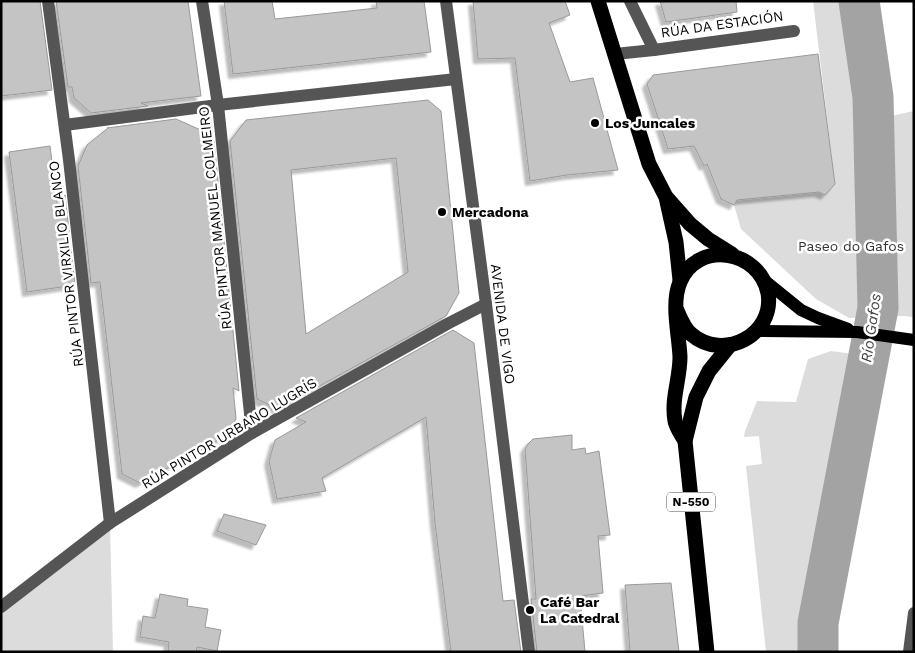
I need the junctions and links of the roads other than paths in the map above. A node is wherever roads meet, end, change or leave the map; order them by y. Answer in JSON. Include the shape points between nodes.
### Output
{"nodes":[{"id":1,"x":48,"y":1,"type":"edge"},
{"id":2,"x":202,"y":1,"type":"edge"},
{"id":3,"x":446,"y":1,"type":"edge"},
{"id":4,"x":598,"y":1,"type":"edge"},
{"id":5,"x":630,"y":1,"type":"edge"},
{"id":6,"x":794,"y":31,"type":"dead end"},
{"id":7,"x":654,"y":50,"type":"junction"},
{"id":8,"x":614,"y":54,"type":"junction"},
{"id":9,"x":456,"y":79,"type":"junction"},
{"id":10,"x":218,"y":105,"type":"junction"},
{"id":11,"x":65,"y":125,"type":"junction"},
{"id":12,"x":666,"y":197,"type":"junction"},
{"id":13,"x":734,"y":256,"type":"junction"},
{"id":14,"x":680,"y":280,"type":"junction"},
{"id":15,"x":764,"y":280,"type":"junction"},
{"id":16,"x":486,"y":304,"type":"junction"},
{"id":17,"x":676,"y":308,"type":"junction"},
{"id":18,"x":756,"y":331,"type":"junction"},
{"id":19,"x":857,"y":332,"type":"junction"},
{"id":20,"x":914,"y":340,"type":"edge"},
{"id":21,"x":730,"y":345,"type":"junction"},
{"id":22,"x":252,"y":433,"type":"junction"},
{"id":23,"x":685,"y":441,"type":"junction"},
{"id":24,"x":110,"y":524,"type":"junction"},
{"id":25,"x":1,"y":607,"type":"edge"},
{"id":26,"x":914,"y":613,"type":"edge"},
{"id":27,"x":529,"y":652,"type":"edge"},
{"id":28,"x":707,"y":652,"type":"edge"},
{"id":29,"x":910,"y":652,"type":"edge"}],
"edges":[{"from":1,"to":11,"type":"street","name":"RÚA PINTOR VIRXILIO BLANCO"},
{"from":2,"to":10,"type":"street","name":"RÚA PINTOR MANUEL COLMEIRO"},
{"from":3,"to":9,"type":"street","name":"AVENIDA DE VIGO"},
{"from":4,"to":8,"type":"highway"},
{"from":5,"to":7,"type":"street","name":"RÚA DA ESTACIÓN"},
{"from":6,"to":7,"type":"street","name":"RÚA DA ESTACIÓN"},
{"from":7,"to":8,"type":"street","name":"RÚA DA ESTACIÓN"},
{"from":8,"to":12,"type":"highway","via":[[649,164]]},
{"from":9,"to":10,"type":"street"},
{"from":9,"to":16,"type":"street","name":"AVENIDA DE VIGO"},
{"from":10,"to":11,"type":"street"},
{"from":10,"to":22,"type":"street","name":"RÚA PINTOR MANUEL COLMEIRO"},
{"from":11,"to":24,"type":"street","name":"RÚA PINTOR VIRXILIO BLANCO"},
{"from":12,"to":13,"type":"highway","via":[[696,229]]},
{"from":12,"to":14,"type":"highway"},
{"from":13,"to":14,"type":"highway","via":[[718,254],[703,258]]},
{"from":13,"to":15,"type":"highway","via":[[757,269]]},
{"from":14,"to":17,"type":"highway"},
{"from":15,"to":18,"type":"highway","via":[[768,307]]},
{"from":15,"to":19,"type":"main road","via":[[801,310]]},
{"from":16,"to":22,"type":"street","name":"RÚA PINTOR URBANO LUGRÍS"},
{"from":16,"to":27,"type":"street","name":"AVENIDA DE VIGO"},
{"from":17,"to":21,"type":"highway","via":[[681,322],[702,342]]},
{"from":17,"to":23,"type":"highway","via":[[680,359],[675,423]]},
{"from":18,"to":19,"type":"main road"},
{"from":18,"to":21,"type":"highway","via":[[744,341]]},
{"from":19,"to":20,"type":"main road"},
{"from":21,"to":23,"type":"highway","number":"N-550","via":[[709,371],[696,397]]},
{"from":22,"to":24,"type":"street","name":"RÚA PINTOR URBANO LUGRÍS"},
{"from":23,"to":28,"type":"highway","number":"N-550"},
{"from":24,"to":25,"type":"street","name":"RÚA PINTOR URBANO LUGRÍS"},
{"from":26,"to":29,"type":"street"}]}
